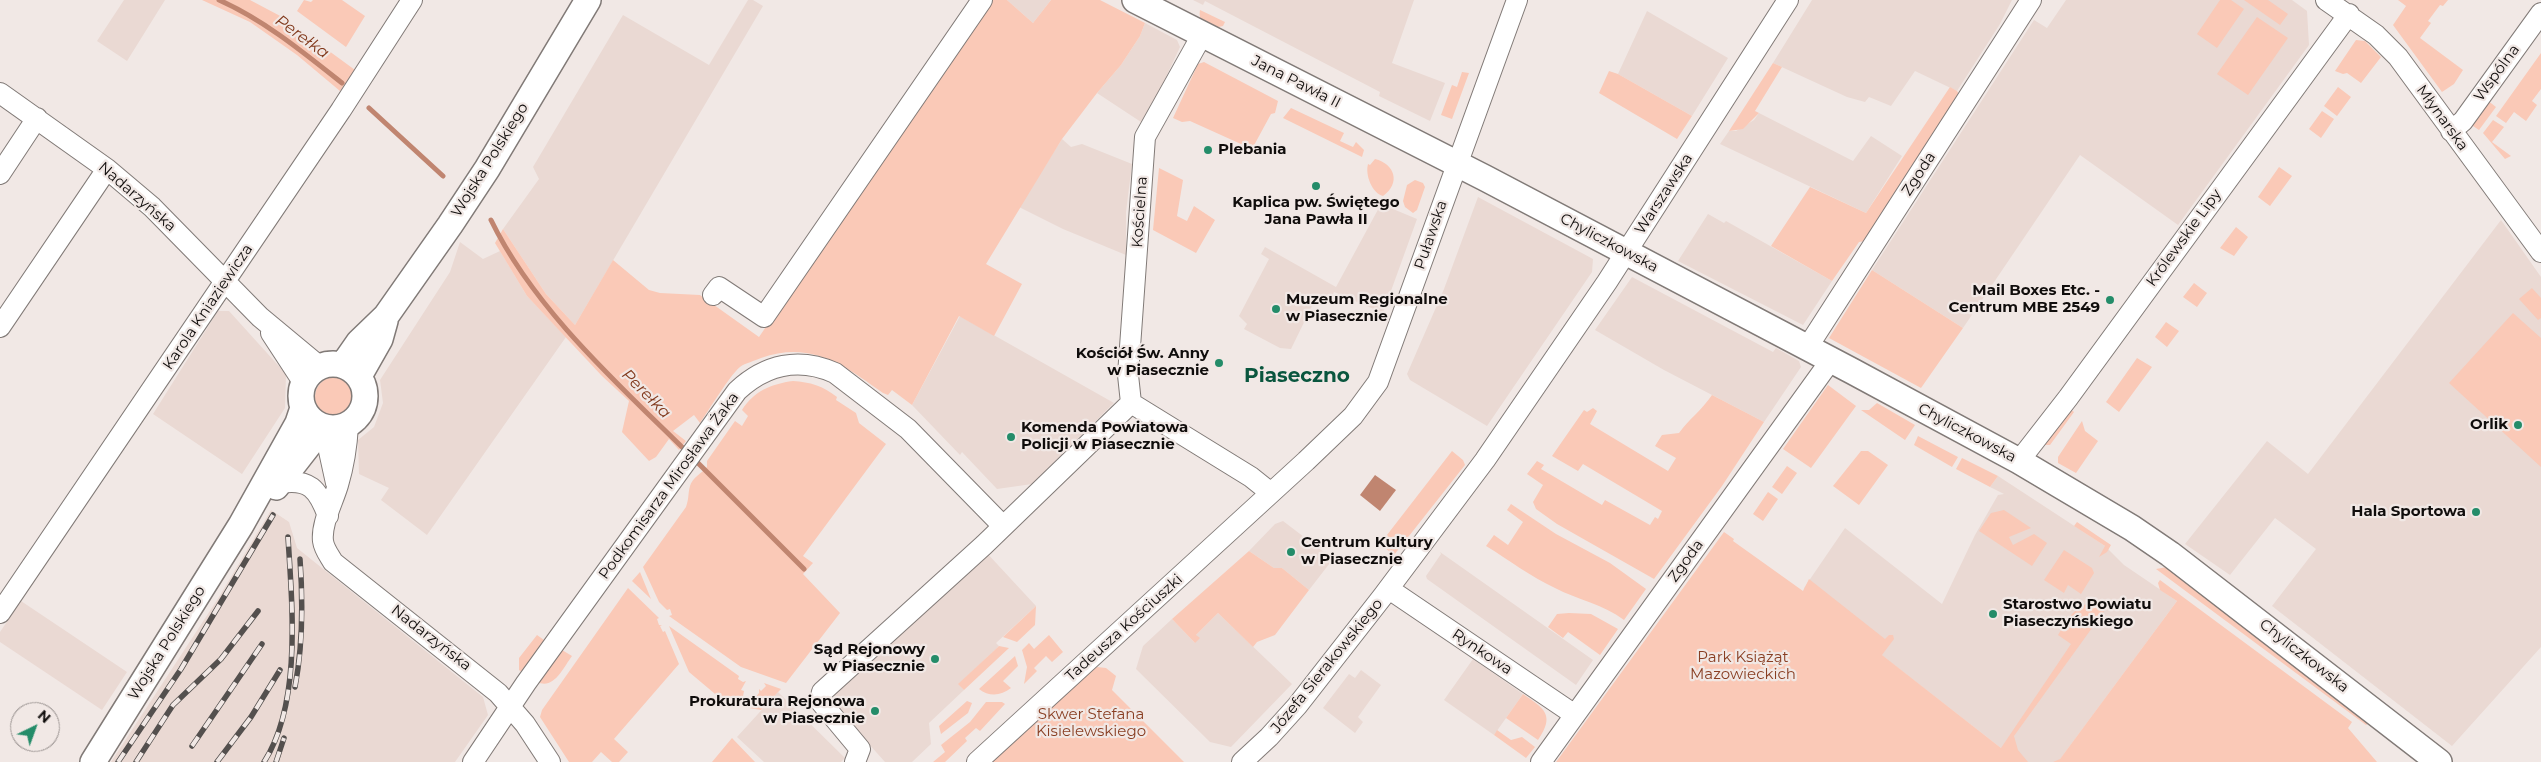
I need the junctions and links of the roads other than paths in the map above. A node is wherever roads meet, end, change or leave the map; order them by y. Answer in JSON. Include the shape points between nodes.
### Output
{"nodes":[{"id":1,"x":412,"y":0,"type":"edge"},
{"id":2,"x":588,"y":0,"type":"edge"},
{"id":3,"x":982,"y":0,"type":"edge"},
{"id":4,"x":1135,"y":0,"type":"edge"},
{"id":5,"x":1517,"y":0,"type":"edge"},
{"id":6,"x":1788,"y":0,"type":"edge"},
{"id":7,"x":2031,"y":0,"type":"edge"},
{"id":8,"x":2326,"y":0,"type":"edge"},
{"id":9,"x":2541,"y":13,"type":"edge"},
{"id":10,"x":2349,"y":14,"type":"junction"},
{"id":11,"x":1202,"y":35,"type":"junction"},
{"id":12,"x":0,"y":94,"type":"edge"},
{"id":13,"x":37,"y":118,"type":"junction"},
{"id":14,"x":2451,"y":131,"type":"junction"},
{"id":15,"x":1457,"y":163,"type":"junction"},
{"id":16,"x":107,"y":169,"type":"junction"},
{"id":17,"x":0,"y":174,"type":"edge"},
{"id":18,"x":1627,"y":252,"type":"junction"},
{"id":19,"x":2541,"y":252,"type":"edge"},
{"id":20,"x":226,"y":282,"type":"junction"},
{"id":21,"x":714,"y":295,"type":"dead end"},
{"id":22,"x":0,"y":327,"type":"edge"},
{"id":23,"x":1807,"y":348,"type":"junction"},
{"id":24,"x":1831,"y":360,"type":"junction"},
{"id":25,"x":331,"y":372,"type":"junction"},
{"id":26,"x":1131,"y":402,"type":"junction"},
{"id":27,"x":303,"y":408,"type":"junction"},
{"id":28,"x":338,"y":426,"type":"junction"},
{"id":29,"x":1485,"y":460,"type":"joint"},
{"id":30,"x":2019,"y":461,"type":"junction"},
{"id":31,"x":280,"y":483,"type":"junction"},
{"id":32,"x":1271,"y":492,"type":"junction"},
{"id":33,"x":328,"y":516,"type":"junction"},
{"id":34,"x":241,"y":525,"type":"junction"},
{"id":35,"x":1004,"y":526,"type":"junction"},
{"id":36,"x":1388,"y":589,"type":"junction"},
{"id":37,"x":0,"y":613,"type":"edge"},
{"id":38,"x":511,"y":707,"type":"junction"},
{"id":39,"x":1575,"y":715,"type":"junction"},
{"id":40,"x":93,"y":762,"type":"edge"},
{"id":41,"x":473,"y":762,"type":"edge"},
{"id":42,"x":550,"y":762,"type":"edge"},
{"id":43,"x":855,"y":762,"type":"edge"},
{"id":44,"x":977,"y":762,"type":"edge"},
{"id":45,"x":1242,"y":762,"type":"edge"},
{"id":46,"x":1541,"y":762,"type":"edge"},
{"id":47,"x":2439,"y":762,"type":"edge"}],
"edges":[{"from":1,"to":20,"type":"street","name":"Karola Kniaziewicza"},
{"from":2,"to":25,"type":"street","name":"Wojska Polskiego","via":[[487,169],[386,316]]},
{"from":3,"to":21,"type":"street","via":[[764,317],[719,287]]},
{"from":4,"to":11,"type":"street","name":"Jana Pawła II"},
{"from":5,"to":15,"type":"street","name":"Puławska"},
{"from":6,"to":18,"type":"street","name":"Warszawska"},
{"from":7,"to":23,"type":"street","name":"Zgoda"},
{"from":8,"to":10,"type":"street","name":"Młynarska"},
{"from":9,"to":14,"type":"street","name":"Wspólna","via":[[2463,121]]},
{"from":10,"to":14,"type":"street","name":"Młynarska","via":[[2398,57]]},
{"from":10,"to":30,"type":"street","name":"Królewskie Lipy"},
{"from":11,"to":15,"type":"street","name":"Jana Pawła II"},
{"from":11,"to":26,"type":"street","name":"Kościelna","via":[[1145,137],[1128,375]]},
{"from":12,"to":13,"type":"street","name":"Nadarzyńska"},
{"from":13,"to":16,"type":"street","name":"Nadarzyńska"},
{"from":13,"to":17,"type":"street"},
{"from":14,"to":19,"type":"street","name":"Młynarska"},
{"from":15,"to":18,"type":"street","name":"Chyliczkowska"},
{"from":15,"to":32,"type":"street","name":"Puławska","via":[[1378,382],[1353,416]]},
{"from":16,"to":20,"type":"street","name":"Nadarzyńska","via":[[152,207]]},
{"from":16,"to":22,"type":"street"},
{"from":18,"to":23,"type":"street","name":"Chyliczkowska"},
{"from":18,"to":29,"type":"street","name":"Warszawska"},
{"from":20,"to":25,"type":"street","name":"Nadarzyńska","via":[[260,317]]},
{"from":20,"to":37,"type":"street","name":"Karola Kniaziewicza"},
{"from":23,"to":24,"type":"street","name":"Chyliczkowska"},
{"from":24,"to":30,"type":"street","name":"Chyliczkowska"},
{"from":24,"to":39,"type":"street","name":"Zgoda"},
{"from":25,"to":27,"type":"street","via":[[300,399]]},
{"from":25,"to":28,"type":"street","via":[[364,386],[363,408],[357,418]]},
{"from":26,"to":32,"type":"street"},
{"from":26,"to":35,"type":"street"},
{"from":27,"to":28,"type":"street","via":[[313,422]]},
{"from":27,"to":34,"type":"street","name":"Wojska Polskiego","via":[[298,423]]},
{"from":28,"to":31,"type":"street","name":"Wojska Polskiego","via":[[315,437]]},
{"from":28,"to":33,"type":"street","name":"Nadarzyńska","via":[[329,451],[337,487]]},
{"from":29,"to":36,"type":"street","name":"Józefa Sierakowskiego"},
{"from":30,"to":47,"type":"street","name":"Chyliczkowska","via":[[2170,554]]},
{"from":31,"to":33,"type":"street","via":[[294,480],[307,484],[320,496]]},
{"from":31,"to":34,"type":"street","name":"Wojska Polskiego"},
{"from":32,"to":44,"type":"street","name":"Tadeusza Kościuszki"},
{"from":33,"to":38,"type":"street","name":"Nadarzyńska","via":[[322,541],[333,562],[468,668]]},
{"from":34,"to":40,"type":"street","name":"Wojska Polskiego"},
{"from":35,"to":38,"type":"street","name":"Podkomisarza Mirosława Żaka","via":[[908,429],[848,382],[824,368],[799,363],[784,364],[759,373],[737,391]]},
{"from":35,"to":43,"type":"street","via":[[822,692],[820,701],[860,749]]},
{"from":36,"to":39,"type":"street","name":"Rynkowa"},
{"from":36,"to":45,"type":"street","name":"Józefa Sierakowskiego","via":[[1297,706]]},
{"from":38,"to":41,"type":"street","name":"Podkomisarza Mirosława Żaka"},
{"from":38,"to":42,"type":"street","name":"Nadarzyńska"},
{"from":39,"to":46,"type":"street","name":"Zgoda"}]}
